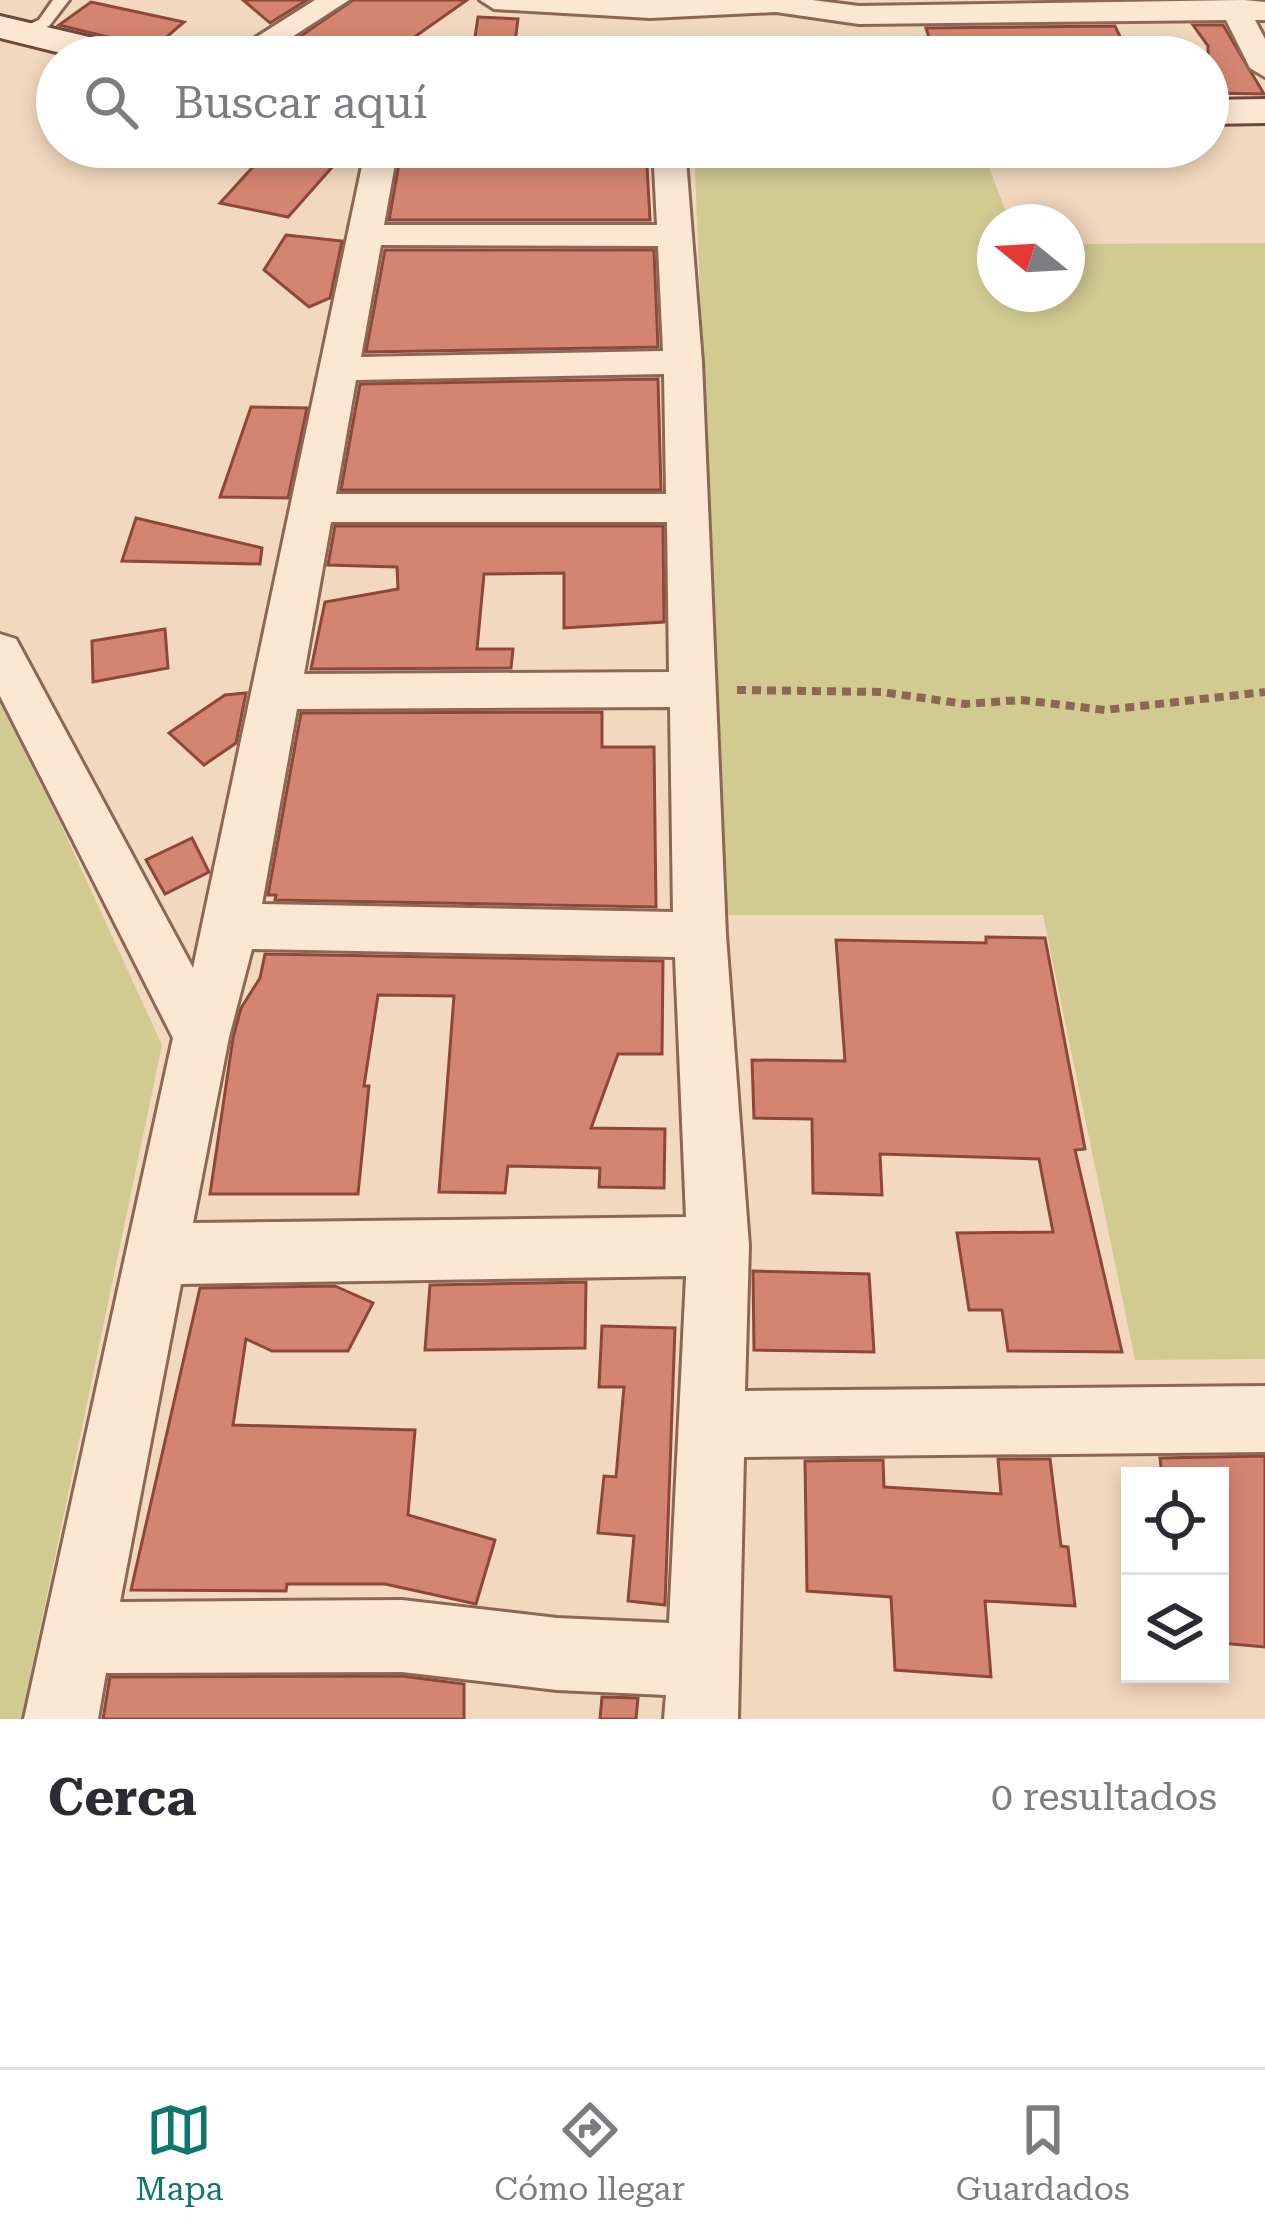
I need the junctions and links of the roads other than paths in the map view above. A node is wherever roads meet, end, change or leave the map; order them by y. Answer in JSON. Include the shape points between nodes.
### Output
{"nodes":[{"id":1,"x":62,"y":0,"type":"edge"},
{"id":2,"x":335,"y":0,"type":"edge"},
{"id":3,"x":502,"y":1,"type":"edge"},
{"id":4,"x":760,"y":3,"type":"edge"},
{"id":5,"x":1244,"y":8,"type":"edge"},
{"id":6,"x":860,"y":17,"type":"edge"},
{"id":7,"x":8,"y":33,"type":"edge"},
{"id":8,"x":274,"y":36,"type":"edge"},
{"id":9,"x":1265,"y":68,"type":"edge"},
{"id":10,"x":1265,"y":111,"type":"edge"},
{"id":11,"x":1229,"y":112,"type":"edge"},
{"id":12,"x":378,"y":168,"type":"edge"},
{"id":13,"x":671,"y":168,"type":"edge"},
{"id":14,"x":364,"y":235,"type":"junction"},
{"id":15,"x":676,"y":236,"type":"junction"},
{"id":16,"x":683,"y":362,"type":"junction"},
{"id":17,"x":340,"y":369,"type":"junction"},
{"id":18,"x":315,"y":508,"type":"junction"},
{"id":19,"x":687,"y":508,"type":"junction"},
{"id":20,"x":0,"y":650,"type":"edge"},
{"id":21,"x":693,"y":689,"type":"junction"},
{"id":22,"x":279,"y":692,"type":"junction"},
{"id":23,"x":232,"y":926,"type":"junction"},
{"id":24,"x":700,"y":935,"type":"junction"},
{"id":25,"x":201,"y":1037,"type":"junction"},
{"id":26,"x":718,"y":1246,"type":"junction"},
{"id":27,"x":155,"y":1254,"type":"junction"},
{"id":28,"x":1265,"y":1419,"type":"edge"},
{"id":29,"x":711,"y":1424,"type":"junction"},
{"id":30,"x":77,"y":1638,"type":"junction"},
{"id":31,"x":703,"y":1690,"type":"edge"},
{"id":32,"x":61,"y":1719,"type":"edge"}],
"edges":[{"from":1,"to":7,"type":"lane","via":[[44,23]]},
{"from":2,"to":8,"type":"street"},
{"from":3,"to":4,"type":"street","via":[[650,9]]},
{"from":4,"to":6,"type":"street"},
{"from":5,"to":6,"type":"street"},
{"from":5,"to":9,"type":"street"},
{"from":10,"to":11,"type":"street"},
{"from":12,"to":14,"type":"street"},
{"from":13,"to":15,"type":"street"},
{"from":14,"to":15,"type":"street"},
{"from":14,"to":17,"type":"street"},
{"from":15,"to":16,"type":"street"},
{"from":16,"to":17,"type":"street"},
{"from":16,"to":19,"type":"street"},
{"from":17,"to":18,"type":"street"},
{"from":18,"to":19,"type":"street"},
{"from":18,"to":22,"type":"street"},
{"from":19,"to":21,"type":"street"},
{"from":20,"to":25,"type":"street"},
{"from":21,"to":22,"type":"street"},
{"from":21,"to":24,"type":"street"},
{"from":22,"to":23,"type":"street"},
{"from":23,"to":24,"type":"street"},
{"from":23,"to":25,"type":"street"},
{"from":24,"to":26,"type":"street"},
{"from":25,"to":27,"type":"street"},
{"from":26,"to":27,"type":"street"},
{"from":26,"to":29,"type":"street"},
{"from":27,"to":30,"type":"street"},
{"from":28,"to":29,"type":"street"},
{"from":29,"to":31,"type":"street"},
{"from":30,"to":31,"type":"street","via":[[402,1636],[556,1654]]},
{"from":30,"to":32,"type":"street"}]}
